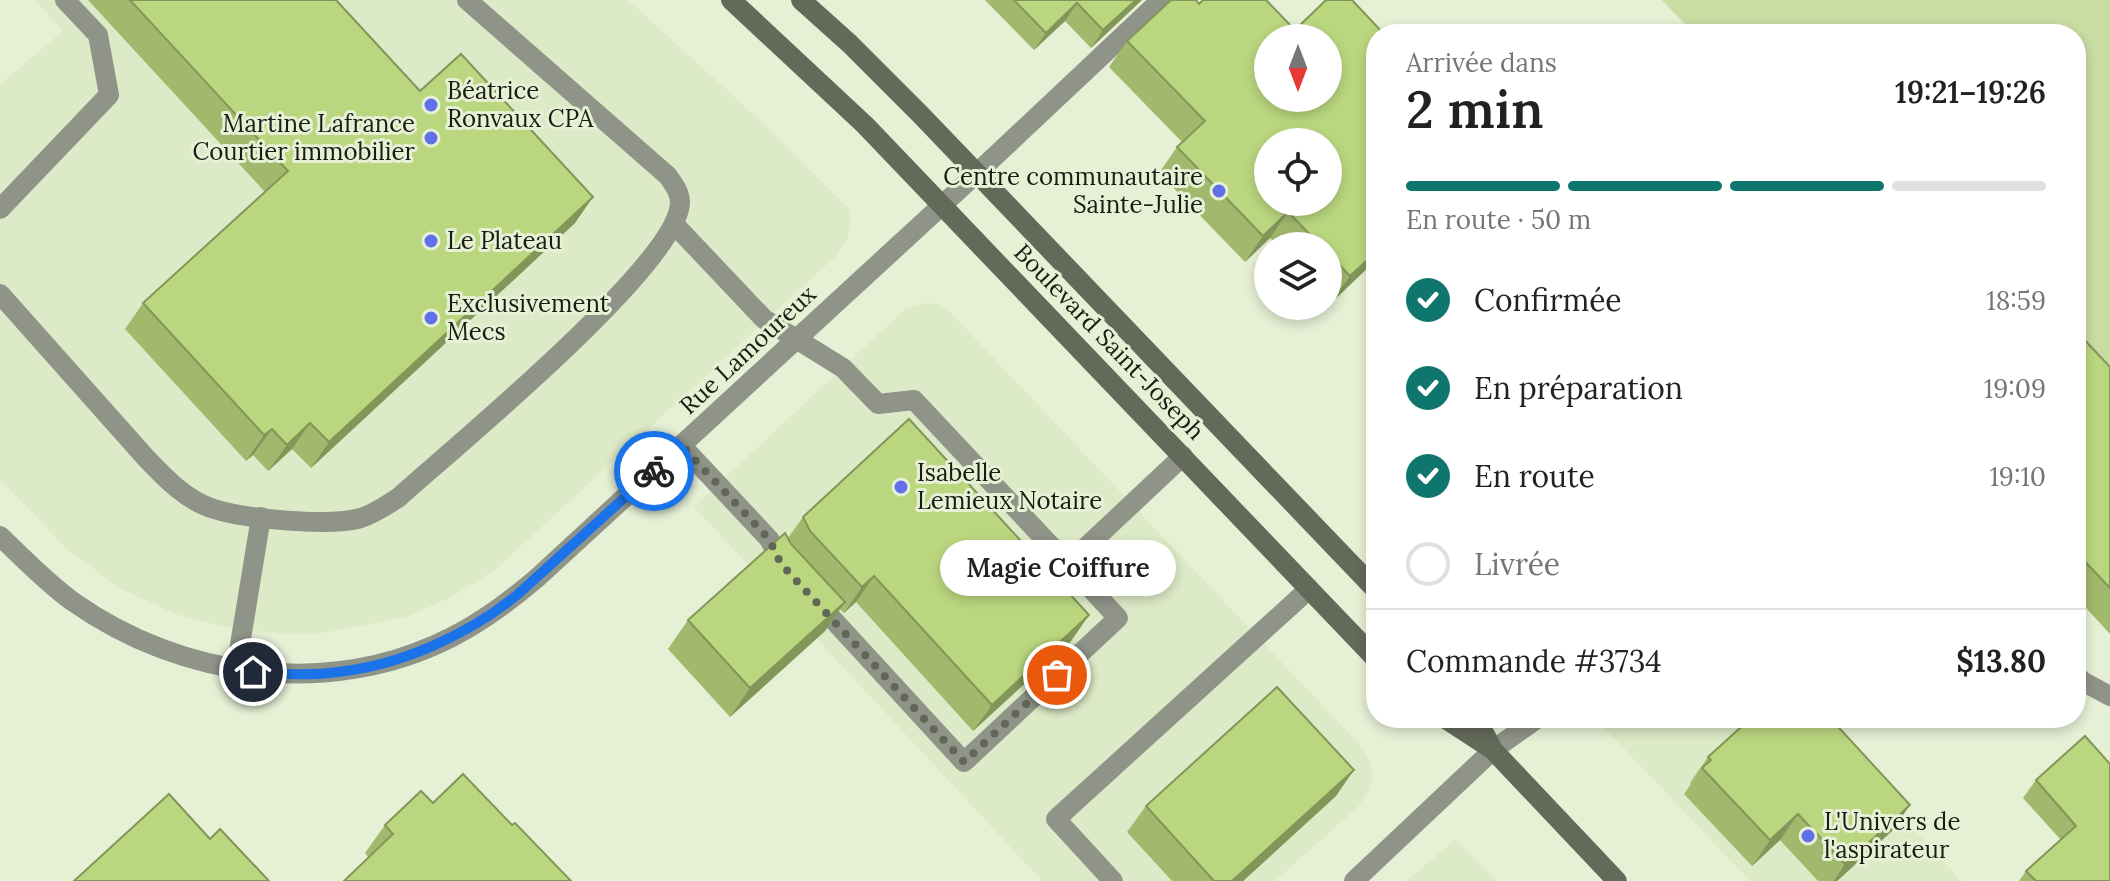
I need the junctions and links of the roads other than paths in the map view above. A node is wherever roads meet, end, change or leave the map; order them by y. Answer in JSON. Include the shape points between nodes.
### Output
{"nodes":[{"id":1,"x":65,"y":0,"type":"edge"},
{"id":2,"x":467,"y":0,"type":"edge"},
{"id":3,"x":731,"y":0,"type":"edge"},
{"id":4,"x":801,"y":0,"type":"edge"},
{"id":5,"x":1161,"y":0,"type":"edge"},
{"id":6,"x":976,"y":174,"type":"junction"},
{"id":7,"x":943,"y":206,"type":"junction"},
{"id":8,"x":0,"y":209,"type":"edge"},
{"id":9,"x":674,"y":224,"type":"junction"},
{"id":10,"x":0,"y":294,"type":"edge"},
{"id":11,"x":798,"y":339,"type":"junction"},
{"id":12,"x":682,"y":446,"type":"junction"},
{"id":13,"x":1183,"y":456,"type":"junction"},
{"id":14,"x":261,"y":517,"type":"junction"},
{"id":15,"x":0,"y":536,"type":"edge"},
{"id":16,"x":1068,"y":564,"type":"junction"},
{"id":17,"x":1366,"y":580,"type":"edge"},
{"id":18,"x":1309,"y":589,"type":"junction"},
{"id":19,"x":1366,"y":649,"type":"edge"},
{"id":20,"x":236,"y":669,"type":"junction"},
{"id":21,"x":2086,"y":683,"type":"edge"},
{"id":22,"x":2110,"y":696,"type":"edge"},
{"id":23,"x":1459,"y":728,"type":"edge"},
{"id":24,"x":1481,"y":728,"type":"edge"},
{"id":25,"x":1524,"y":728,"type":"edge"},
{"id":26,"x":1493,"y":750,"type":"junction"},
{"id":27,"x":1113,"y":881,"type":"edge"},
{"id":28,"x":1355,"y":881,"type":"edge"},
{"id":29,"x":1617,"y":881,"type":"edge"}],
"edges":[{"from":1,"to":8,"type":"street","via":[[98,35],[109,95]]},
{"from":2,"to":9,"type":"street","via":[[668,176],[680,205]]},
{"from":3,"to":7,"type":"street","name":"Boulevard Saint-Joseph"},
{"from":4,"to":6,"type":"street","name":"Boulevard Saint-Joseph"},
{"from":5,"to":6,"type":"street","name":"Rue Lamoureux"},
{"from":6,"to":7,"type":"street","name":"Rue Lamoureux"},
{"from":6,"to":17,"type":"street","name":"Boulevard Saint-Joseph"},
{"from":7,"to":11,"type":"street","name":"Rue Lamoureux"},
{"from":7,"to":13,"type":"street","name":"Boulevard Saint-Joseph"},
{"from":9,"to":11,"type":"street","via":[[764,319]]},
{"from":9,"to":14,"type":"street","via":[[640,275],[588,327],[398,498],[362,518],[332,523]]},
{"from":10,"to":14,"type":"street","via":[[167,480],[213,509]]},
{"from":11,"to":12,"type":"street","name":"Rue Lamoureux"},
{"from":11,"to":16,"type":"street","via":[[843,368],[878,404],[914,400]]},
{"from":12,"to":16,"type":"street","via":[[769,539],[781,564],[964,762],[1118,618]]},
{"from":12,"to":20,"type":"street","name":"Rue Lamoureux","via":[[537,578],[450,638],[340,672]]},
{"from":13,"to":16,"type":"street"},
{"from":13,"to":18,"type":"street","name":"Boulevard Saint-Joseph"},
{"from":14,"to":20,"type":"street"},
{"from":15,"to":20,"type":"street","name":"Rue Lamoureux","via":[[70,600],[114,627],[161,649]]},
{"from":18,"to":19,"type":"street","name":"Boulevard Saint-Joseph"},
{"from":18,"to":27,"type":"street","via":[[1056,819]]},
{"from":21,"to":22,"type":"street"},
{"from":23,"to":26,"type":"street"},
{"from":24,"to":26,"type":"street"},
{"from":25,"to":26,"type":"street"},
{"from":26,"to":28,"type":"street"},
{"from":26,"to":29,"type":"street"}]}
